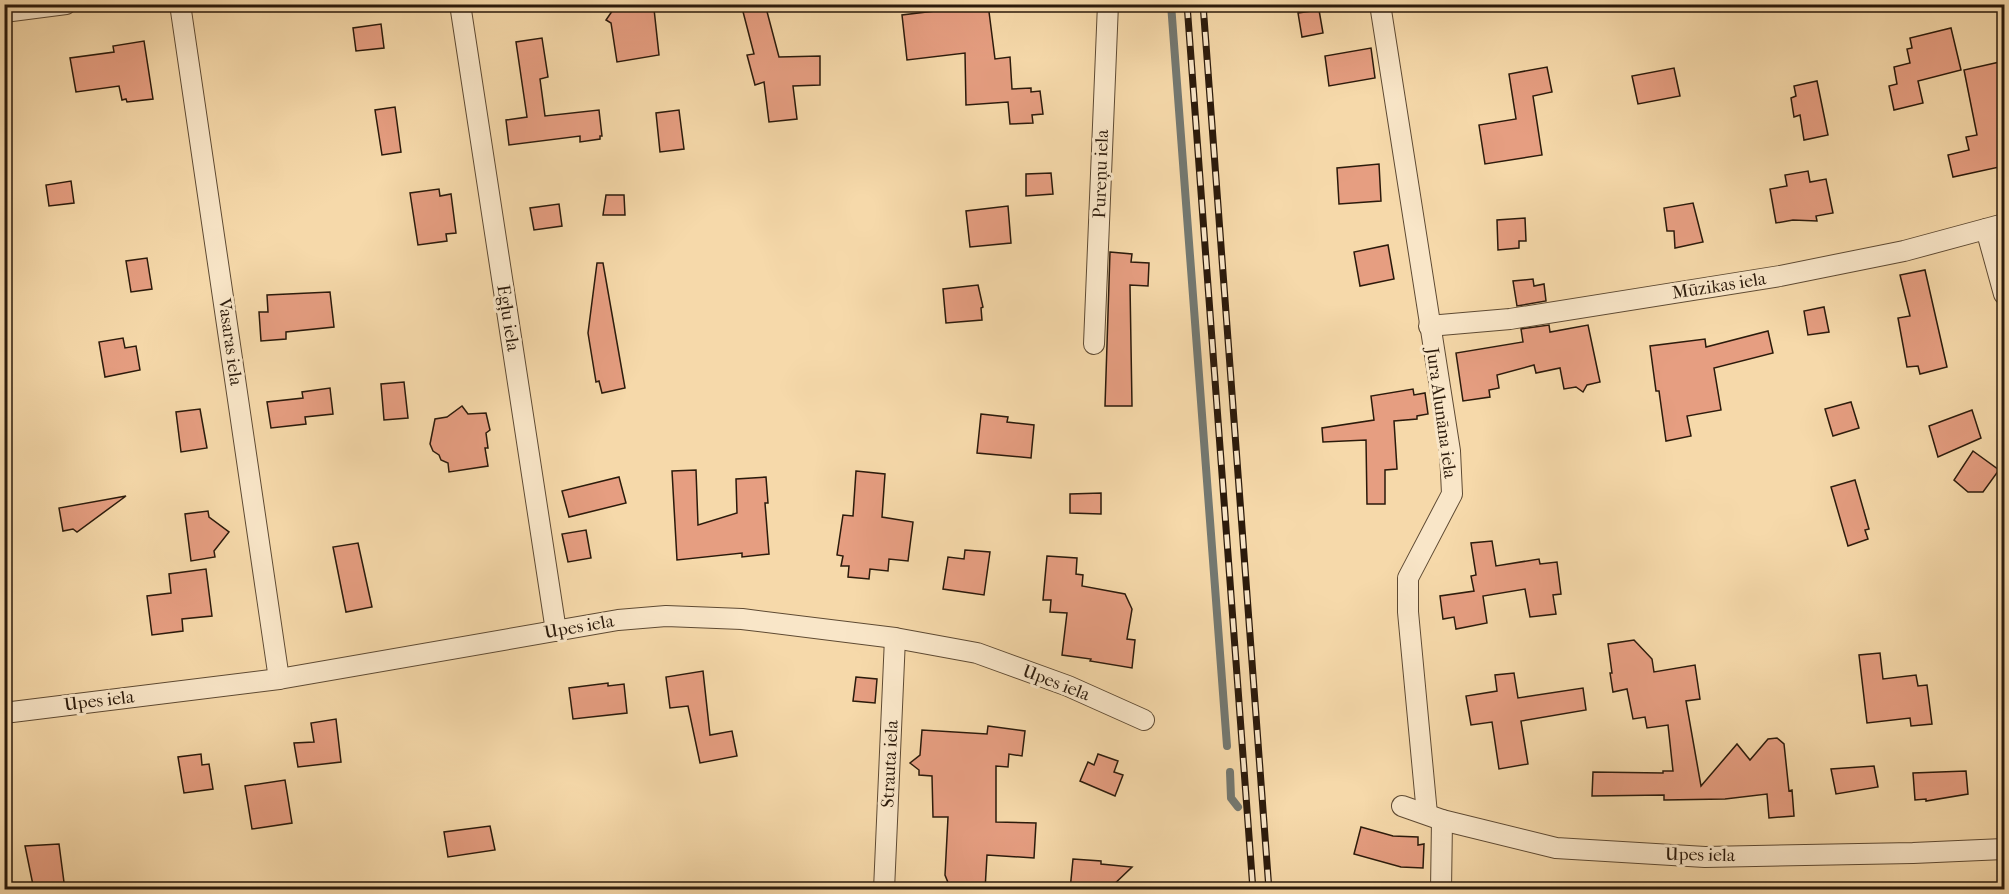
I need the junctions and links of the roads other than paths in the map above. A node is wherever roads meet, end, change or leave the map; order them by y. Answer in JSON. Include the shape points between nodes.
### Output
{"nodes":[{"id":1,"x":66,"y":4,"type":"edge"},
{"id":2,"x":180,"y":4,"type":"edge"},
{"id":3,"x":459,"y":4,"type":"edge"},
{"id":4,"x":1108,"y":4,"type":"edge"},
{"id":5,"x":1380,"y":4,"type":"edge"},
{"id":6,"x":4,"y":12,"type":"edge"},
{"id":7,"x":1995,"y":227,"type":"edge"},
{"id":8,"x":2004,"y":294,"type":"edge"},
{"id":9,"x":1429,"y":326,"type":"junction"},
{"id":10,"x":1094,"y":344,"type":"dead end"},
{"id":11,"x":556,"y":631,"type":"junction"},
{"id":12,"x":896,"y":638,"type":"junction"},
{"id":13,"x":279,"y":679,"type":"junction"},
{"id":14,"x":4,"y":712,"type":"edge"},
{"id":15,"x":1144,"y":720,"type":"dead end"},
{"id":16,"x":1402,"y":806,"type":"dead end"},
{"id":17,"x":1435,"y":817,"type":"junction"},
{"id":18,"x":2004,"y":849,"type":"edge"},
{"id":19,"x":884,"y":890,"type":"edge"},
{"id":20,"x":1441,"y":890,"type":"edge"}],
"edges":[{"from":1,"to":6,"type":"street"},
{"from":2,"to":13,"type":"street","name":"Vasaras iela"},
{"from":3,"to":11,"type":"street","name":"Egļu iela"},
{"from":4,"to":10,"type":"street","name":"Pureņu iela"},
{"from":5,"to":9,"type":"street","name":"Jura Alunāna iela"},
{"from":7,"to":8,"type":"street"},
{"from":7,"to":9,"type":"street","name":"Mūzikas iela","via":[[1904,251],[1780,276],[1510,319]]},
{"from":9,"to":17,"type":"street","name":"Jura Alunāna iela","via":[[1450,451],[1452,494],[1408,578],[1408,612]]},
{"from":11,"to":12,"type":"street","name":"Upes iela","via":[[666,616],[742,619]]},
{"from":11,"to":13,"type":"street","name":"Upes iela"},
{"from":12,"to":15,"type":"street","name":"Upes iela","via":[[977,652]]},
{"from":12,"to":19,"type":"street","name":"Strauta iela"},
{"from":13,"to":14,"type":"street","name":"Upes iela"},
{"from":16,"to":17,"type":"street","name":"Upes iela"},
{"from":17,"to":18,"type":"street","name":"Upes iela","via":[[1556,848],[1705,857]]},
{"from":17,"to":20,"type":"street","name":"Jura Alunāna iela"}]}
